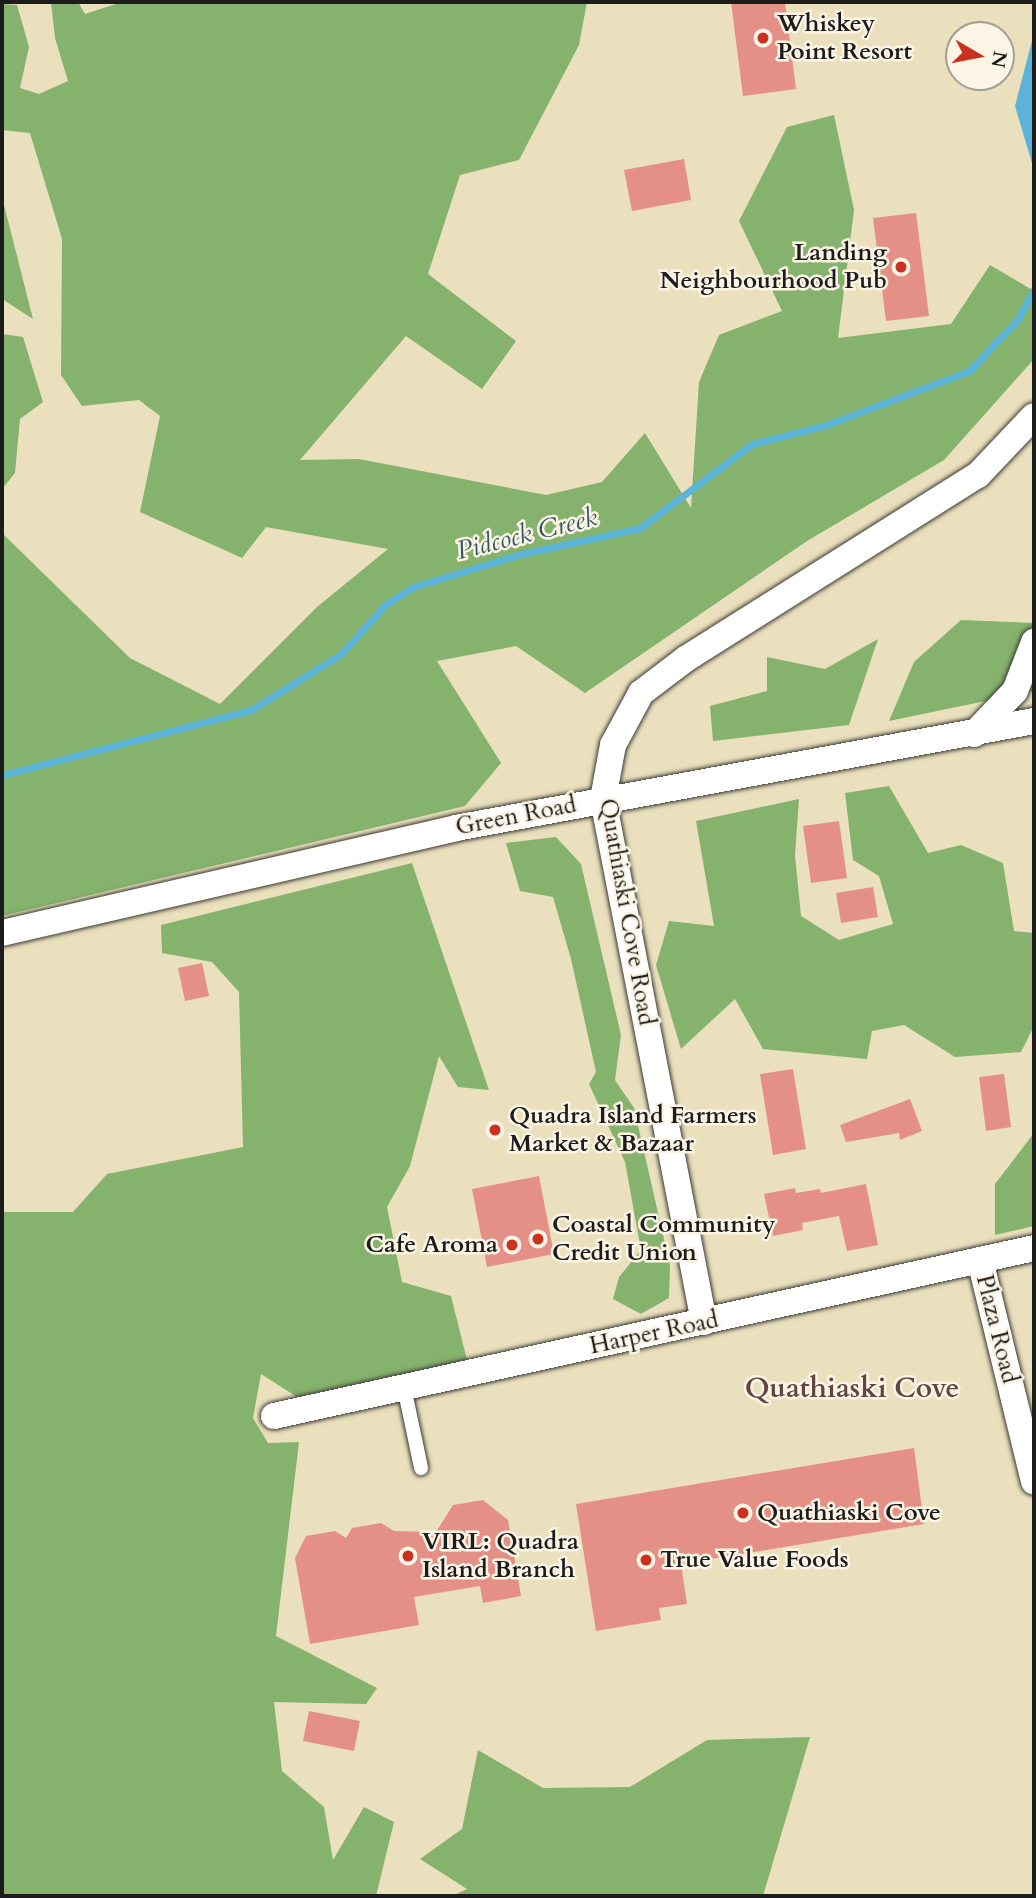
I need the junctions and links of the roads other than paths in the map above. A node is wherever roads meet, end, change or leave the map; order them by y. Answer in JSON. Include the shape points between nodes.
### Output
{"nodes":[{"id":1,"x":1034,"y":416,"type":"edge"},
{"id":2,"x":1034,"y":642,"type":"edge"},
{"id":3,"x":1034,"y":721,"type":"edge"},
{"id":4,"x":974,"y":734,"type":"junction"},
{"id":5,"x":603,"y":799,"type":"junction"},
{"id":6,"x":2,"y":933,"type":"edge"},
{"id":7,"x":1034,"y":1248,"type":"edge"},
{"id":8,"x":980,"y":1260,"type":"junction"},
{"id":9,"x":704,"y":1322,"type":"junction"},
{"id":10,"x":404,"y":1387,"type":"junction"},
{"id":11,"x":274,"y":1416,"type":"dead end"},
{"id":12,"x":421,"y":1468,"type":"dead end"},
{"id":13,"x":1034,"y":1481,"type":"edge"}],
"edges":[{"from":1,"to":5,"type":"street","name":"Quathiaski Cove Road","via":[[978,475],[687,658],[641,693],[613,745]]},
{"from":2,"to":4,"type":"street","via":[[1015,691]]},
{"from":3,"to":4,"type":"street","name":"Green Road"},
{"from":4,"to":5,"type":"street","name":"Green Road"},
{"from":5,"to":6,"type":"street","name":"Green Road","via":[[456,828]]},
{"from":5,"to":9,"type":"street","name":"Quathiaski Cove Road"},
{"from":7,"to":8,"type":"street","name":"Harper Road"},
{"from":8,"to":9,"type":"street","name":"Harper Road"},
{"from":8,"to":13,"type":"street","name":"Plaza Road"},
{"from":9,"to":10,"type":"street","name":"Harper Road"},
{"from":10,"to":11,"type":"street","name":"Harper Road"},
{"from":10,"to":12,"type":"lane"}]}
